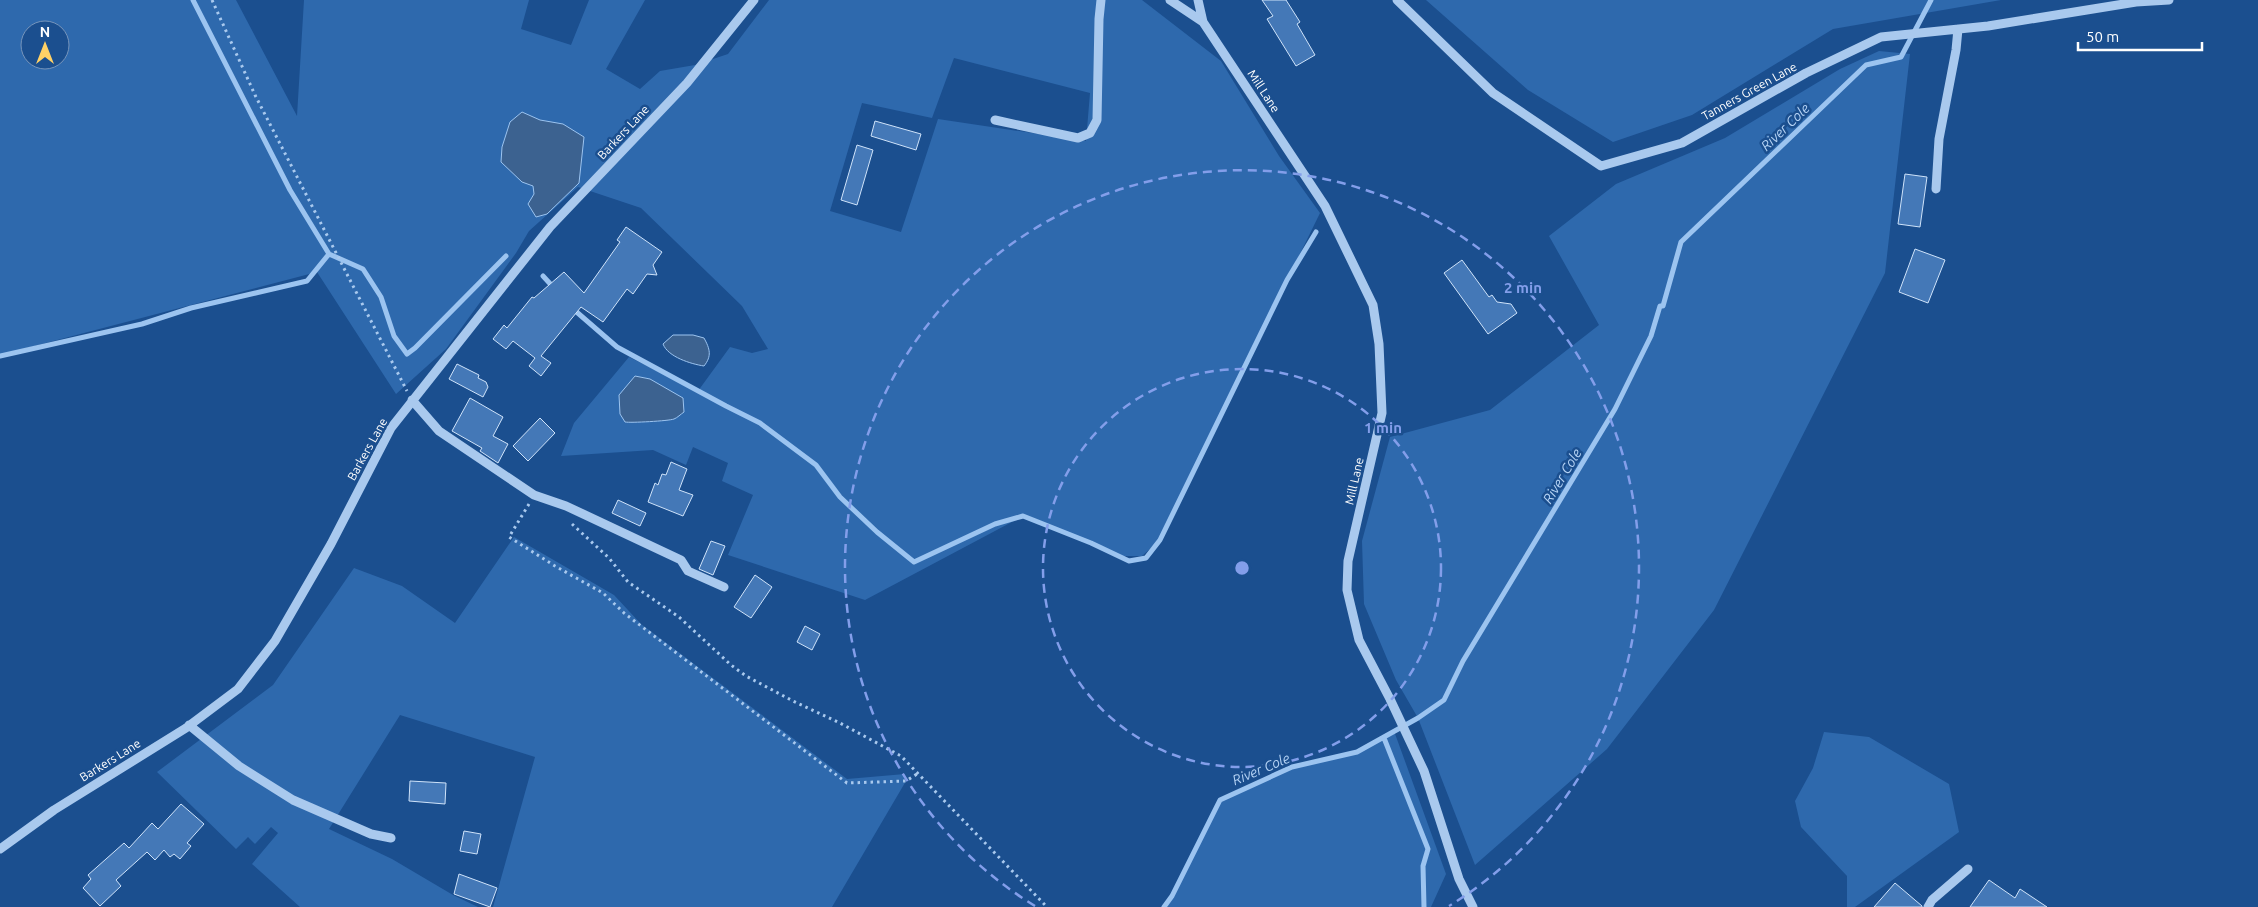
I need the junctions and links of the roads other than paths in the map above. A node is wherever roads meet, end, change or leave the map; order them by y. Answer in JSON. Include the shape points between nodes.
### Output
{"nodes":[{"id":1,"x":754,"y":0,"type":"edge"},
{"id":2,"x":1101,"y":0,"type":"edge"},
{"id":3,"x":1170,"y":0,"type":"edge"},
{"id":4,"x":1198,"y":0,"type":"edge"},
{"id":5,"x":1397,"y":0,"type":"edge"},
{"id":6,"x":2169,"y":0,"type":"edge"},
{"id":7,"x":1203,"y":22,"type":"junction"},
{"id":8,"x":1958,"y":29,"type":"junction"},
{"id":9,"x":995,"y":120,"type":"dead end"},
{"id":10,"x":1936,"y":188,"type":"dead end"},
{"id":11,"x":412,"y":400,"type":"junction"},
{"id":12,"x":724,"y":587,"type":"dead end"},
{"id":13,"x":189,"y":725,"type":"junction"},
{"id":14,"x":391,"y":838,"type":"dead end"},
{"id":15,"x":0,"y":849,"type":"edge"},
{"id":16,"x":1968,"y":869,"type":"dead end"},
{"id":17,"x":1473,"y":907,"type":"edge"},
{"id":18,"x":1928,"y":907,"type":"edge"}],
"edges":[{"from":1,"to":11,"type":"street","name":"Barkers Lane","via":[[687,83],[550,227]]},
{"from":2,"to":9,"type":"street","via":[[1097,120],[1090,133],[1078,138]]},
{"from":3,"to":7,"type":"street","name":"Mill Lane"},
{"from":4,"to":7,"type":"street","name":"Mill Lane"},
{"from":5,"to":8,"type":"street","name":"Tanners Green Lane","via":[[1493,93],[1601,166],[1682,143],[1806,73],[1880,37]]},
{"from":6,"to":8,"type":"street","name":"Tanners Green Lane","via":[[2136,2]]},
{"from":7,"to":17,"type":"street","name":"Mill Lane","via":[[1325,206],[1373,305],[1382,413],[1348,561],[1347,590],[1359,640],[1424,771],[1459,879]]},
{"from":8,"to":10,"type":"street","via":[[1939,138]]},
{"from":11,"to":12,"type":"street","via":[[439,430],[534,495],[566,506],[681,560],[688,572]]},
{"from":11,"to":13,"type":"street","name":"Barkers Lane","via":[[391,428],[331,544],[275,641],[238,689]]},
{"from":13,"to":14,"type":"street","via":[[239,766],[293,800],[371,834]]},
{"from":13,"to":15,"type":"street","name":"Barkers Lane","via":[[54,810]]},
{"from":16,"to":18,"type":"street","via":[[1945,887]]}]}
